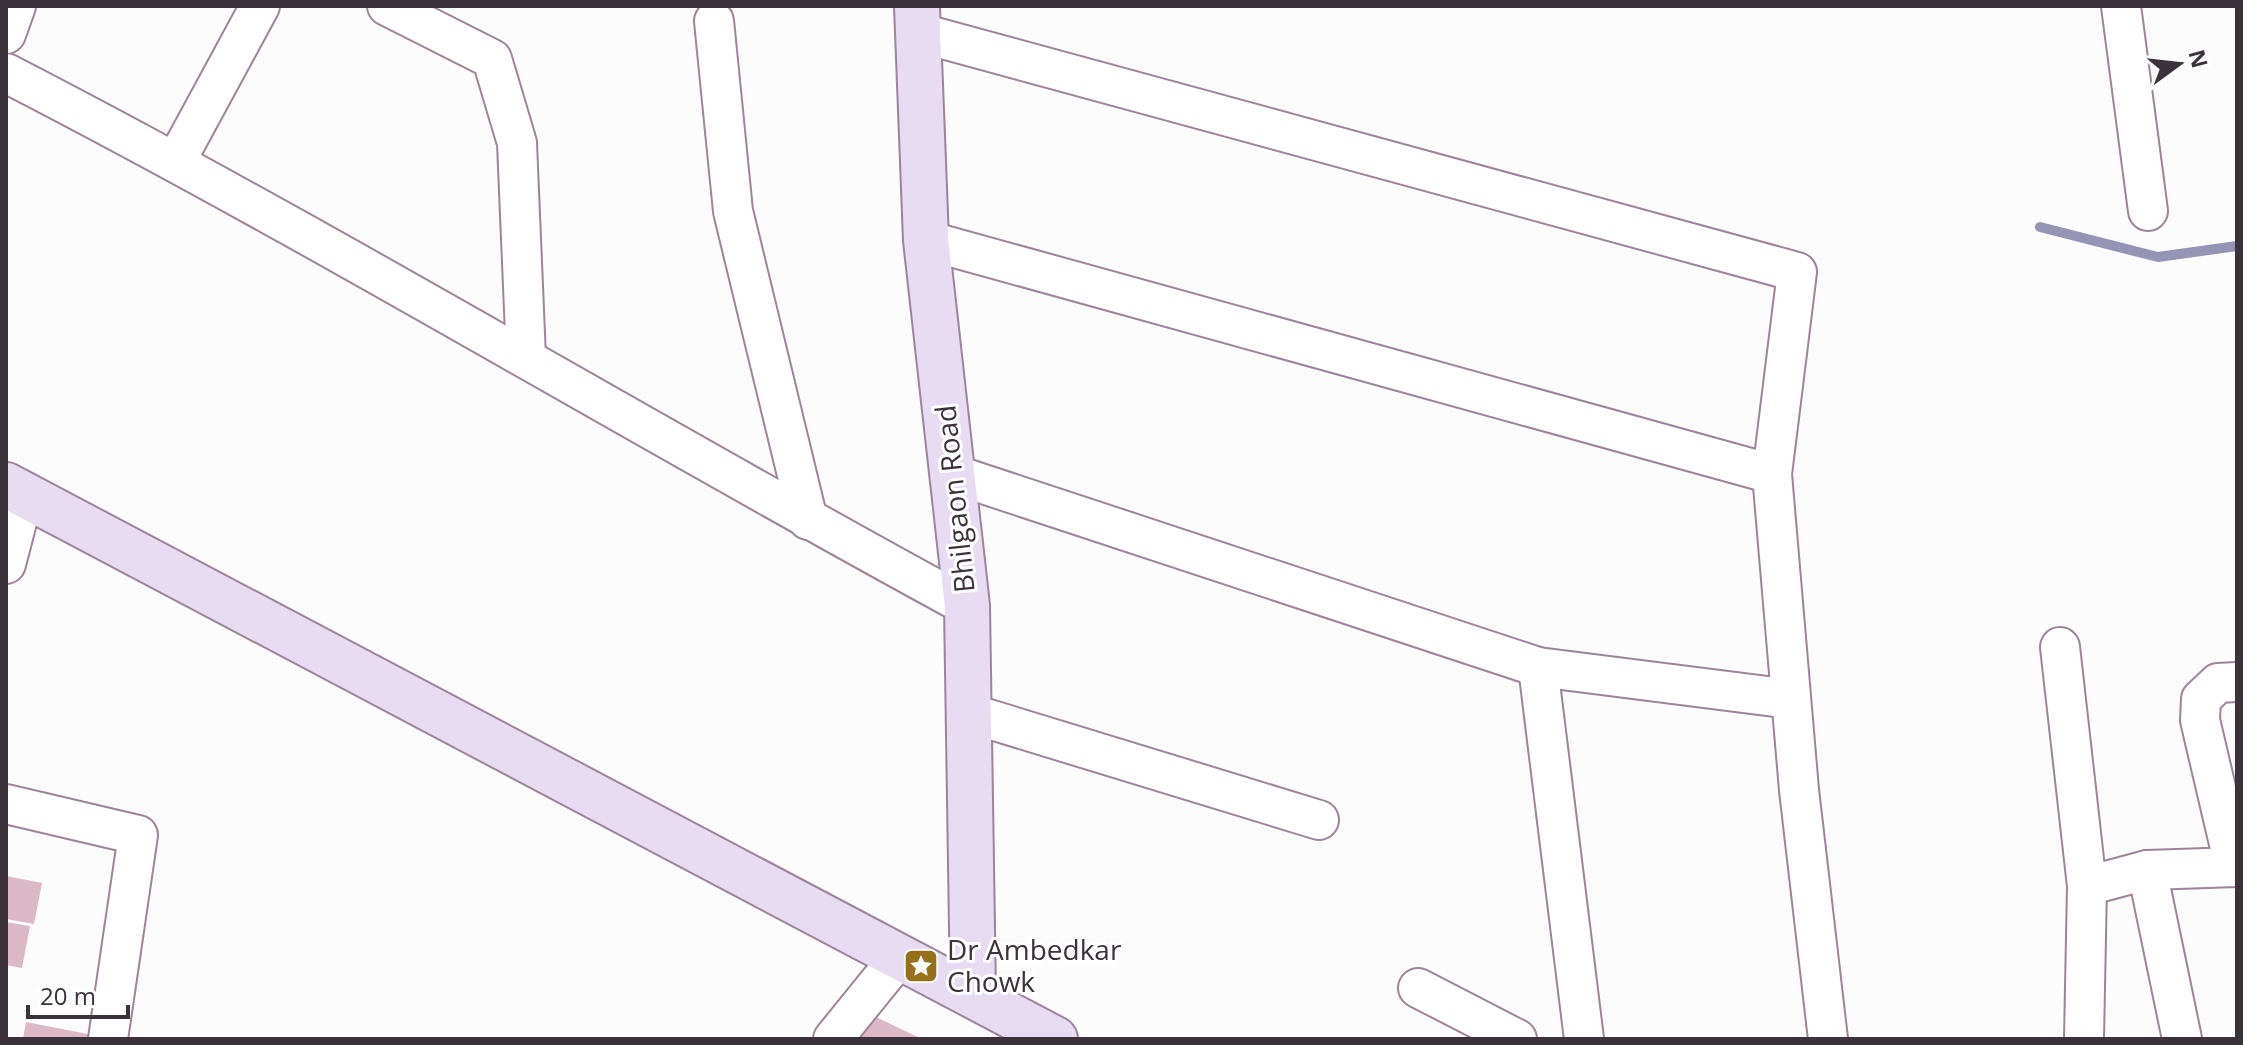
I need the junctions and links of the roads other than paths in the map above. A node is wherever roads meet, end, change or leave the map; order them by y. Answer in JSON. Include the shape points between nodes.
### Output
{"nodes":[{"id":1,"x":16,"y":6,"type":"edge"},
{"id":2,"x":260,"y":6,"type":"edge"},
{"id":3,"x":387,"y":6,"type":"edge"},
{"id":4,"x":2121,"y":6,"type":"edge"},
{"id":5,"x":917,"y":19,"type":"edge"},
{"id":6,"x":714,"y":21,"type":"dead end"},
{"id":7,"x":6,"y":34,"type":"edge"},
{"id":8,"x":6,"y":73,"type":"edge"},
{"id":9,"x":176,"y":161,"type":"junction"},
{"id":10,"x":2148,"y":211,"type":"dead end"},
{"id":11,"x":926,"y":240,"type":"junction"},
{"id":12,"x":526,"y":358,"type":"junction"},
{"id":13,"x":953,"y":474,"type":"junction"},
{"id":14,"x":1772,"y":474,"type":"junction"},
{"id":15,"x":15,"y":490,"type":"edge"},
{"id":16,"x":808,"y":520,"type":"junction"},
{"id":17,"x":6,"y":564,"type":"edge"},
{"id":18,"x":967,"y":606,"type":"junction"},
{"id":19,"x":2060,"y":647,"type":"dead end"},
{"id":20,"x":1538,"y":667,"type":"junction"},
{"id":21,"x":2237,"y":682,"type":"edge"},
{"id":22,"x":1791,"y":699,"type":"junction"},
{"id":23,"x":969,"y":713,"type":"junction"},
{"id":24,"x":6,"y":804,"type":"edge"},
{"id":25,"x":1319,"y":820,"type":"dead end"},
{"id":26,"x":2235,"y":866,"type":"edge"},
{"id":27,"x":2147,"y":870,"type":"junction"},
{"id":28,"x":2087,"y":886,"type":"junction"},
{"id":29,"x":901,"y":955,"type":"junction"},
{"id":30,"x":1418,"y":988,"type":"dead end"},
{"id":31,"x":973,"y":993,"type":"junction"},
{"id":32,"x":108,"y":1039,"type":"edge"},
{"id":33,"x":833,"y":1039,"type":"edge"},
{"id":34,"x":1055,"y":1039,"type":"edge"},
{"id":35,"x":1517,"y":1039,"type":"edge"},
{"id":36,"x":1584,"y":1039,"type":"edge"},
{"id":37,"x":1828,"y":1039,"type":"edge"},
{"id":38,"x":2084,"y":1039,"type":"edge"},
{"id":39,"x":2182,"y":1039,"type":"edge"}],
"edges":[{"from":1,"to":7,"type":"street"},
{"from":2,"to":9,"type":"street"},
{"from":3,"to":12,"type":"street","via":[[492,59],[517,143]]},
{"from":4,"to":10,"type":"street"},
{"from":5,"to":11,"type":"street","name":"Bhilgaon Road"},
{"from":5,"to":14,"type":"street","via":[[1797,272]]},
{"from":6,"to":16,"type":"street","via":[[733,211]]},
{"from":8,"to":9,"type":"street"},
{"from":9,"to":12,"type":"street"},
{"from":11,"to":13,"type":"street","name":"Bhilgaon Road"},
{"from":11,"to":14,"type":"street"},
{"from":12,"to":16,"type":"street"},
{"from":13,"to":18,"type":"street","name":"Bhilgaon Road"},
{"from":13,"to":20,"type":"street"},
{"from":14,"to":22,"type":"street"},
{"from":15,"to":17,"type":"street"},
{"from":15,"to":29,"type":"street"},
{"from":16,"to":18,"type":"street"},
{"from":18,"to":23,"type":"street","name":"Bhilgaon Road"},
{"from":19,"to":28,"type":"street"},
{"from":20,"to":22,"type":"street"},
{"from":20,"to":36,"type":"street"},
{"from":21,"to":26,"type":"street","via":[[2218,683],[2201,699],[2200,720]]},
{"from":22,"to":37,"type":"street"},
{"from":23,"to":25,"type":"street"},
{"from":23,"to":31,"type":"street","name":"Bhilgaon Road"},
{"from":24,"to":32,"type":"street","via":[[138,835]]},
{"from":26,"to":27,"type":"street"},
{"from":27,"to":28,"type":"street"},
{"from":27,"to":39,"type":"street"},
{"from":28,"to":38,"type":"street"},
{"from":29,"to":31,"type":"street"},
{"from":29,"to":33,"type":"street"},
{"from":30,"to":35,"type":"street"},
{"from":31,"to":34,"type":"street"}]}
